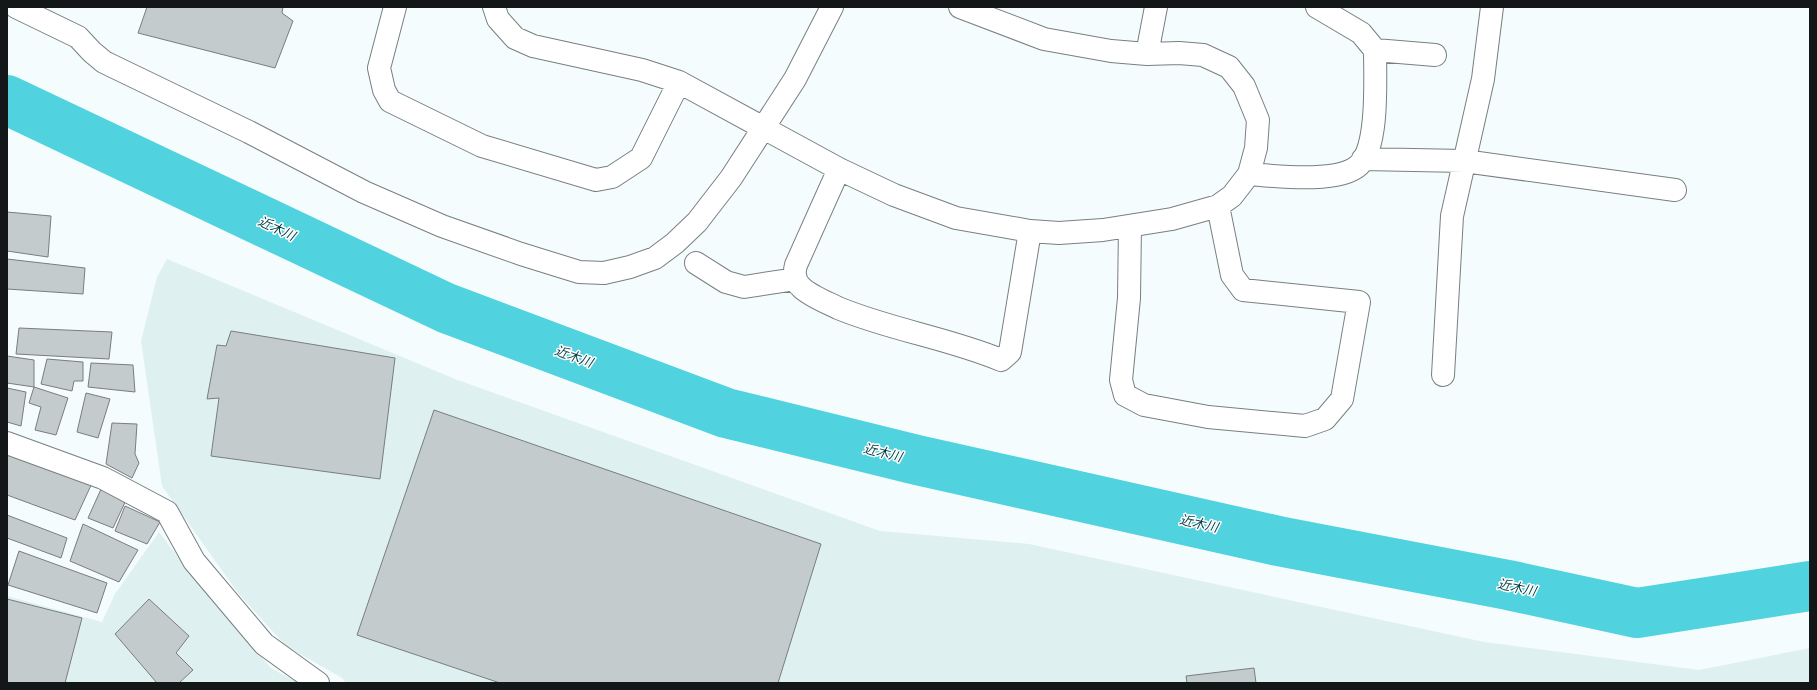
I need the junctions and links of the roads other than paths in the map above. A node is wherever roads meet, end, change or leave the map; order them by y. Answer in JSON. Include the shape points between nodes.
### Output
{"nodes":[{"id":1,"x":16,"y":7,"type":"edge"},
{"id":2,"x":395,"y":7,"type":"edge"},
{"id":3,"x":494,"y":7,"type":"edge"},
{"id":4,"x":832,"y":7,"type":"edge"},
{"id":5,"x":960,"y":7,"type":"edge"},
{"id":6,"x":1156,"y":7,"type":"edge"},
{"id":7,"x":1316,"y":7,"type":"edge"},
{"id":8,"x":1492,"y":7,"type":"edge"},
{"id":9,"x":1375,"y":50,"type":"junction"},
{"id":10,"x":1147,"y":54,"type":"junction"},
{"id":11,"x":1435,"y":55,"type":"dead end"},
{"id":12,"x":679,"y":82,"type":"junction"},
{"id":13,"x":763,"y":128,"type":"junction"},
{"id":14,"x":1363,"y":159,"type":"junction"},
{"id":15,"x":1464,"y":161,"type":"junction"},
{"id":16,"x":839,"y":169,"type":"junction"},
{"id":17,"x":1249,"y":174,"type":"junction"},
{"id":18,"x":1675,"y":190,"type":"dead end"},
{"id":19,"x":1218,"y":206,"type":"junction"},
{"id":20,"x":1130,"y":226,"type":"junction"},
{"id":21,"x":1030,"y":231,"type":"junction"},
{"id":22,"x":696,"y":263,"type":"dead end"},
{"id":23,"x":796,"y":279,"type":"junction"},
{"id":24,"x":1443,"y":375,"type":"dead end"},
{"id":25,"x":7,"y":442,"type":"edge"},
{"id":26,"x":318,"y":683,"type":"edge"}],
"edges":[{"from":1,"to":13,"type":"street","via":[[78,37],[104,62],[249,132],[364,192],[442,226],[579,272],[604,273],[630,267],[655,258],[675,243],[697,222]]},
{"from":2,"to":12,"type":"street","via":[[379,68],[384,90],[390,101],[482,146],[596,180],[612,177],[640,158]]},
{"from":3,"to":12,"type":"street","via":[[498,19],[515,38],[533,46],[642,70]]},
{"from":4,"to":13,"type":"street","via":[[795,79]]},
{"from":5,"to":10,"type":"street","via":[[1044,39],[1112,51]]},
{"from":6,"to":10,"type":"street"},
{"from":7,"to":9,"type":"street","via":[[1361,33]]},
{"from":8,"to":15,"type":"street","via":[[1483,79]]},
{"from":9,"to":11,"type":"street"},
{"from":9,"to":14,"type":"street","via":[[1374,115],[1370,146]]},
{"from":10,"to":17,"type":"street","via":[[1203,55],[1229,67],[1244,86],[1258,120],[1256,148]]},
{"from":12,"to":13,"type":"street"},
{"from":13,"to":16,"type":"street"},
{"from":14,"to":15,"type":"street"},
{"from":14,"to":17,"type":"street","via":[[1359,166],[1341,174],[1318,178]]},
{"from":15,"to":18,"type":"street"},
{"from":15,"to":24,"type":"street","via":[[1452,216]]},
{"from":16,"to":21,"type":"street","via":[[894,196],[956,218]]},
{"from":16,"to":23,"type":"street","via":[[796,264]]},
{"from":17,"to":19,"type":"street","via":[[1232,196]]},
{"from":19,"to":20,"type":"street","via":[[1172,219]]},
{"from":19,"to":20,"type":"street","via":[[1232,275],[1243,290],[1359,302],[1342,399],[1325,419],[1305,426],[1208,417],[1144,405],[1125,395],[1121,380],[1129,298]]},
{"from":20,"to":21,"type":"street","via":[[1059,233]]},
{"from":21,"to":23,"type":"street","via":[[1010,352],[1000,360],[975,349],[862,318],[823,301],[800,287]]},
{"from":22,"to":23,"type":"street","via":[[726,282],[744,287]]},
{"from":25,"to":26,"type":"street","via":[[103,478],[167,512],[194,561],[264,644]]}]}
